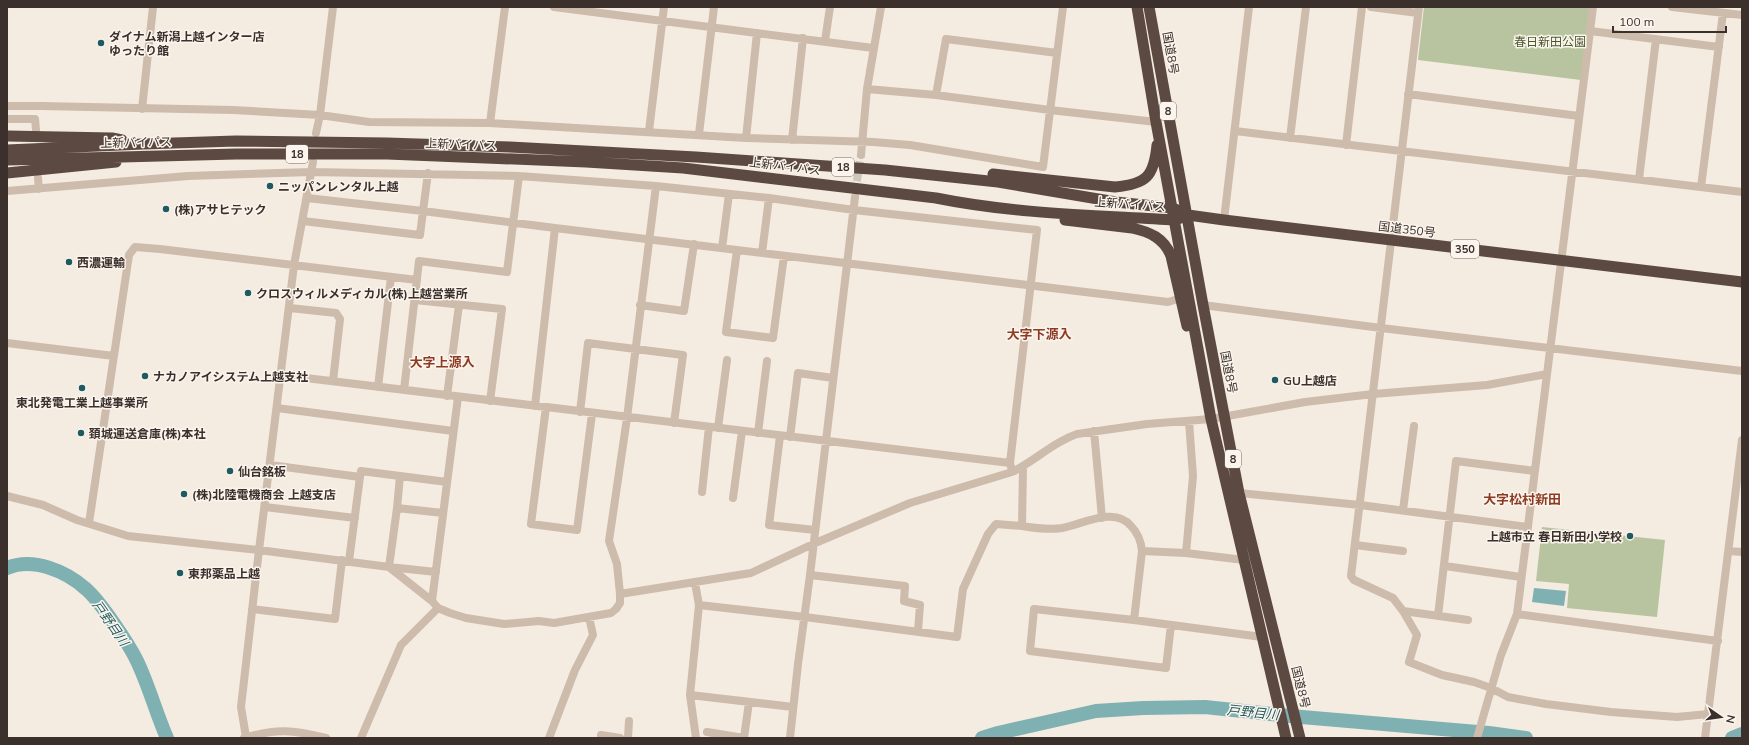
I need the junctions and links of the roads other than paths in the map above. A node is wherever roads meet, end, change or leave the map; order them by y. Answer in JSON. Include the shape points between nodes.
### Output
{"nodes":[{"id":1,"x":153,"y":7,"type":"edge"},
{"id":2,"x":333,"y":7,"type":"edge"},
{"id":3,"x":505,"y":7,"type":"edge"},
{"id":4,"x":554,"y":7,"type":"edge"},
{"id":5,"x":664,"y":7,"type":"edge"},
{"id":6,"x":714,"y":7,"type":"edge"},
{"id":7,"x":830,"y":7,"type":"edge"},
{"id":8,"x":881,"y":7,"type":"edge"},
{"id":9,"x":1063,"y":7,"type":"edge"},
{"id":10,"x":1137,"y":7,"type":"edge"},
{"id":11,"x":1149,"y":7,"type":"edge"},
{"id":12,"x":1249,"y":7,"type":"edge"},
{"id":13,"x":1306,"y":7,"type":"edge"},
{"id":14,"x":1362,"y":7,"type":"edge"},
{"id":15,"x":1371,"y":7,"type":"edge"},
{"id":16,"x":1593,"y":7,"type":"edge"},
{"id":17,"x":1672,"y":7,"type":"edge"},
{"id":18,"x":1703,"y":9,"type":"edge"},
{"id":19,"x":1418,"y":10,"type":"edge"},
{"id":20,"x":614,"y":11,"type":"edge"},
{"id":21,"x":1723,"y":13,"type":"junction"},
{"id":22,"x":1742,"y":15,"type":"edge"},
{"id":23,"x":662,"y":20,"type":"junction"},
{"id":24,"x":711,"y":26,"type":"junction"},
{"id":25,"x":1590,"y":31,"type":"junction"},
{"id":26,"x":757,"y":33,"type":"junction"},
{"id":27,"x":803,"y":38,"type":"junction"},
{"id":28,"x":1656,"y":39,"type":"junction"},
{"id":29,"x":825,"y":41,"type":"junction"},
{"id":30,"x":1719,"y":47,"type":"junction"},
{"id":31,"x":873,"y":48,"type":"junction"},
{"id":32,"x":1057,"y":52,"type":"junction"},
{"id":33,"x":867,"y":89,"type":"junction"},
{"id":34,"x":1408,"y":94,"type":"junction"},
{"id":35,"x":936,"y":95,"type":"junction"},
{"id":36,"x":7,"y":106,"type":"edge"},
{"id":37,"x":142,"y":109,"type":"junction"},
{"id":38,"x":1050,"y":110,"type":"junction"},
{"id":39,"x":320,"y":115,"type":"junction"},
{"id":40,"x":1579,"y":116,"type":"junction"},
{"id":41,"x":7,"y":119,"type":"edge"},
{"id":42,"x":1156,"y":122,"type":"junction"},
{"id":43,"x":490,"y":123,"type":"junction"},
{"id":44,"x":36,"y":130,"type":"dead end"},
{"id":45,"x":649,"y":131,"type":"junction"},
{"id":46,"x":1235,"y":131,"type":"junction"},
{"id":47,"x":316,"y":133,"type":"dead end"},
{"id":48,"x":699,"y":134,"type":"junction"},
{"id":49,"x":1158,"y":135,"type":"junction"},
{"id":50,"x":7,"y":136,"type":"edge"},
{"id":51,"x":746,"y":138,"type":"junction"},
{"id":52,"x":1290,"y":138,"type":"junction"},
{"id":53,"x":792,"y":140,"type":"junction"},
{"id":54,"x":861,"y":142,"type":"junction"},
{"id":55,"x":143,"y":144,"type":"junction"},
{"id":56,"x":1346,"y":145,"type":"junction"},
{"id":57,"x":7,"y":150,"type":"edge"},
{"id":58,"x":1401,"y":152,"type":"junction"},
{"id":59,"x":201,"y":154,"type":"junction"},
{"id":60,"x":861,"y":155,"type":"tunnel mouth"},
{"id":61,"x":7,"y":160,"type":"edge"},
{"id":62,"x":313,"y":162,"type":"dead end"},
{"id":63,"x":885,"y":170,"type":"junction"},
{"id":64,"x":312,"y":172,"type":"junction"},
{"id":65,"x":1572,"y":172,"type":"junction"},
{"id":66,"x":7,"y":173,"type":"edge"},
{"id":67,"x":428,"y":174,"type":"junction"},
{"id":68,"x":519,"y":176,"type":"junction"},
{"id":69,"x":38,"y":178,"type":"dead end"},
{"id":70,"x":1639,"y":178,"type":"junction"},
{"id":71,"x":656,"y":186,"type":"junction"},
{"id":72,"x":1701,"y":187,"type":"junction"},
{"id":73,"x":39,"y":189,"type":"junction"},
{"id":74,"x":7,"y":191,"type":"edge"},
{"id":75,"x":1742,"y":192,"type":"edge"},
{"id":76,"x":729,"y":194,"type":"junction"},
{"id":77,"x":855,"y":197,"type":"tunnel mouth"},
{"id":78,"x":308,"y":198,"type":"junction"},
{"id":79,"x":769,"y":198,"type":"junction"},
{"id":80,"x":972,"y":205,"type":"junction"},
{"id":81,"x":1173,"y":208,"type":"junction"},
{"id":82,"x":854,"y":210,"type":"junction"},
{"id":83,"x":423,"y":211,"type":"junction"},
{"id":84,"x":1188,"y":215,"type":"junction"},
{"id":85,"x":1175,"y":220,"type":"junction"},
{"id":86,"x":1224,"y":220,"type":"junction"},
{"id":87,"x":303,"y":221,"type":"junction"},
{"id":88,"x":513,"y":222,"type":"junction"},
{"id":89,"x":555,"y":228,"type":"junction"},
{"id":90,"x":649,"y":239,"type":"junction"},
{"id":91,"x":1392,"y":240,"type":"junction"},
{"id":92,"x":694,"y":244,"type":"junction"},
{"id":93,"x":722,"y":248,"type":"junction"},
{"id":94,"x":737,"y":250,"type":"junction"},
{"id":95,"x":762,"y":253,"type":"junction"},
{"id":96,"x":784,"y":256,"type":"junction"},
{"id":97,"x":1560,"y":261,"type":"junction"},
{"id":98,"x":846,"y":264,"type":"junction"},
{"id":99,"x":294,"y":265,"type":"junction"},
{"id":100,"x":391,"y":277,"type":"junction"},
{"id":101,"x":417,"y":280,"type":"junction"},
{"id":102,"x":1742,"y":282,"type":"edge"},
{"id":103,"x":1030,"y":285,"type":"junction"},
{"id":104,"x":1184,"y":297,"type":"junction"},
{"id":105,"x":415,"y":300,"type":"junction"},
{"id":106,"x":459,"y":305,"type":"junction"},
{"id":107,"x":640,"y":305,"type":"junction"},
{"id":108,"x":1203,"y":305,"type":"junction"},
{"id":109,"x":290,"y":308,"type":"junction"},
{"id":110,"x":1381,"y":328,"type":"junction"},
{"id":111,"x":7,"y":343,"type":"edge"},
{"id":112,"x":1550,"y":347,"type":"junction"},
{"id":113,"x":636,"y":349,"type":"junction"},
{"id":114,"x":114,"y":356,"type":"junction"},
{"id":115,"x":727,"y":360,"type":"dead end"},
{"id":116,"x":767,"y":360,"type":"dead end"},
{"id":117,"x":1742,"y":370,"type":"edge"},
{"id":118,"x":1547,"y":374,"type":"junction"},
{"id":119,"x":281,"y":375,"type":"junction"},
{"id":120,"x":833,"y":378,"type":"junction"},
{"id":121,"x":333,"y":381,"type":"junction"},
{"id":122,"x":378,"y":387,"type":"junction"},
{"id":123,"x":404,"y":390,"type":"junction"},
{"id":124,"x":1373,"y":394,"type":"junction"},
{"id":125,"x":447,"y":396,"type":"junction"},
{"id":126,"x":458,"y":397,"type":"junction"},
{"id":127,"x":490,"y":401,"type":"junction"},
{"id":128,"x":535,"y":406,"type":"junction"},
{"id":129,"x":277,"y":408,"type":"junction"},
{"id":130,"x":546,"y":408,"type":"junction"},
{"id":131,"x":580,"y":412,"type":"junction"},
{"id":132,"x":592,"y":414,"type":"junction"},
{"id":133,"x":1224,"y":417,"type":"junction"},
{"id":134,"x":627,"y":418,"type":"junction"},
{"id":135,"x":1212,"y":419,"type":"junction"},
{"id":136,"x":1190,"y":421,"type":"junction"},
{"id":137,"x":674,"y":422,"type":"junction"},
{"id":138,"x":1414,"y":426,"type":"dead end"},
{"id":139,"x":709,"y":427,"type":"junction"},
{"id":140,"x":718,"y":428,"type":"junction"},
{"id":141,"x":453,"y":431,"type":"junction"},
{"id":142,"x":742,"y":431,"type":"junction"},
{"id":143,"x":1094,"y":431,"type":"junction"},
{"id":144,"x":758,"y":433,"type":"junction"},
{"id":145,"x":780,"y":436,"type":"junction"},
{"id":146,"x":790,"y":437,"type":"junction"},
{"id":147,"x":1742,"y":440,"type":"edge"},
{"id":148,"x":825,"y":441,"type":"junction"},
{"id":149,"x":1010,"y":463,"type":"junction"},
{"id":150,"x":270,"y":465,"type":"junction"},
{"id":151,"x":1023,"y":467,"type":"junction"},
{"id":152,"x":1535,"y":471,"type":"junction"},
{"id":153,"x":1012,"y":472,"type":"junction"},
{"id":154,"x":400,"y":476,"type":"junction"},
{"id":155,"x":360,"y":477,"type":"junction"},
{"id":156,"x":447,"y":482,"type":"junction"},
{"id":157,"x":702,"y":492,"type":"dead end"},
{"id":158,"x":1239,"y":493,"type":"junction"},
{"id":159,"x":7,"y":496,"type":"edge"},
{"id":160,"x":733,"y":498,"type":"dead end"},
{"id":161,"x":1360,"y":505,"type":"junction"},
{"id":162,"x":265,"y":507,"type":"junction"},
{"id":163,"x":397,"y":508,"type":"junction"},
{"id":164,"x":1403,"y":510,"type":"junction"},
{"id":165,"x":443,"y":513,"type":"junction"},
{"id":166,"x":1450,"y":517,"type":"junction"},
{"id":167,"x":355,"y":518,"type":"junction"},
{"id":168,"x":1102,"y":518,"type":"junction"},
{"id":169,"x":88,"y":524,"type":"junction"},
{"id":170,"x":1022,"y":526,"type":"junction"},
{"id":171,"x":1528,"y":527,"type":"junction"},
{"id":172,"x":815,"y":530,"type":"junction"},
{"id":173,"x":813,"y":544,"type":"junction"},
{"id":174,"x":1355,"y":545,"type":"junction"},
{"id":175,"x":259,"y":550,"type":"junction"},
{"id":176,"x":1142,"y":551,"type":"junction"},
{"id":177,"x":1403,"y":551,"type":"dead end"},
{"id":178,"x":1729,"y":551,"type":"junction"},
{"id":179,"x":1742,"y":552,"type":"edge"},
{"id":180,"x":1186,"y":553,"type":"junction"},
{"id":181,"x":1244,"y":560,"type":"junction"},
{"id":182,"x":345,"y":561,"type":"junction"},
{"id":183,"x":389,"y":566,"type":"junction"},
{"id":184,"x":1445,"y":566,"type":"junction"},
{"id":185,"x":436,"y":572,"type":"junction"},
{"id":186,"x":810,"y":575,"type":"junction"},
{"id":187,"x":1521,"y":576,"type":"junction"},
{"id":188,"x":695,"y":583,"type":"junction"},
{"id":189,"x":620,"y":594,"type":"junction"},
{"id":190,"x":432,"y":601,"type":"junction"},
{"id":191,"x":699,"y":606,"type":"junction"},
{"id":192,"x":438,"y":608,"type":"junction"},
{"id":193,"x":252,"y":609,"type":"junction"},
{"id":194,"x":1403,"y":611,"type":"junction"},
{"id":195,"x":1517,"y":614,"type":"junction"},
{"id":196,"x":1438,"y":616,"type":"junction"},
{"id":197,"x":805,"y":617,"type":"junction"},
{"id":198,"x":589,"y":618,"type":"junction"},
{"id":199,"x":1134,"y":620,"type":"junction"},
{"id":200,"x":1468,"y":620,"type":"dead end"},
{"id":201,"x":1171,"y":625,"type":"junction"},
{"id":202,"x":918,"y":631,"type":"junction"},
{"id":203,"x":1262,"y":637,"type":"junction"},
{"id":204,"x":1718,"y":641,"type":"junction"},
{"id":205,"x":1491,"y":688,"type":"junction"},
{"id":206,"x":690,"y":695,"type":"junction"},
{"id":207,"x":749,"y":702,"type":"junction"},
{"id":208,"x":793,"y":707,"type":"junction"},
{"id":209,"x":1708,"y":714,"type":"junction"},
{"id":210,"x":630,"y":721,"type":"dead end"},
{"id":211,"x":707,"y":732,"type":"dead end"},
{"id":212,"x":1285,"y":733,"type":"edge"},
{"id":213,"x":1299,"y":733,"type":"edge"},
{"id":214,"x":601,"y":735,"type":"dead end"},
{"id":215,"x":245,"y":738,"type":"edge"},
{"id":216,"x":326,"y":738,"type":"edge"},
{"id":217,"x":361,"y":738,"type":"edge"},
{"id":218,"x":549,"y":738,"type":"edge"},
{"id":219,"x":620,"y":738,"type":"edge"},
{"id":220,"x":628,"y":738,"type":"edge"},
{"id":221,"x":696,"y":738,"type":"edge"},
{"id":222,"x":744,"y":738,"type":"edge"},
{"id":223,"x":790,"y":738,"type":"edge"},
{"id":224,"x":1477,"y":738,"type":"edge"},
{"id":225,"x":1705,"y":738,"type":"edge"}],
"edges":[{"from":1,"to":37,"type":"street"},
{"from":2,"to":39,"type":"street"},
{"from":3,"to":43,"type":"street"},
{"from":4,"to":20,"type":"street"},
{"from":5,"to":23,"type":"street"},
{"from":6,"to":24,"type":"street"},
{"from":7,"to":29,"type":"street"},
{"from":8,"to":31,"type":"street"},
{"from":9,"to":32,"type":"street"},
{"from":10,"to":42,"type":"highway","number":"8"},
{"from":11,"to":84,"type":"highway","name":"国道8号","number":"8"},
{"from":12,"to":46,"type":"street"},
{"from":13,"to":52,"type":"street"},
{"from":14,"to":56,"type":"street"},
{"from":15,"to":19,"type":"street"},
{"from":16,"to":25,"type":"street"},
{"from":17,"to":18,"type":"street"},
{"from":18,"to":21,"type":"street"},
{"from":19,"to":34,"type":"street"},
{"from":20,"to":23,"type":"street"},
{"from":21,"to":22,"type":"street"},
{"from":21,"to":30,"type":"street"},
{"from":23,"to":24,"type":"street"},
{"from":23,"to":45,"type":"street"},
{"from":24,"to":26,"type":"street"},
{"from":24,"to":48,"type":"street"},
{"from":25,"to":28,"type":"street"},
{"from":25,"to":40,"type":"street"},
{"from":26,"to":27,"type":"street"},
{"from":26,"to":51,"type":"street"},
{"from":27,"to":29,"type":"street"},
{"from":27,"to":53,"type":"street"},
{"from":28,"to":30,"type":"street"},
{"from":28,"to":70,"type":"street"},
{"from":29,"to":31,"type":"street"},
{"from":30,"to":72,"type":"street"},
{"from":31,"to":33,"type":"street"},
{"from":32,"to":35,"type":"street","via":[[946,39]]},
{"from":32,"to":38,"type":"street"},
{"from":33,"to":35,"type":"street"},
{"from":33,"to":54,"type":"street"},
{"from":34,"to":40,"type":"street"},
{"from":34,"to":58,"type":"street"},
{"from":35,"to":38,"type":"street"},
{"from":36,"to":37,"type":"street"},
{"from":37,"to":39,"type":"street","via":[[234,110]]},
{"from":38,"to":42,"type":"street"},
{"from":38,"to":54,"type":"street","via":[[1044,167],[910,145]]},
{"from":39,"to":43,"type":"street","via":[[368,122]]},
{"from":39,"to":47,"type":"street"},
{"from":40,"to":65,"type":"street"},
{"from":41,"to":44,"type":"street","via":[[35,119]]},
{"from":42,"to":49,"type":"highway","number":"8"},
{"from":43,"to":45,"type":"street"},
{"from":45,"to":48,"type":"street"},
{"from":46,"to":52,"type":"street"},
{"from":46,"to":86,"type":"street"},
{"from":48,"to":51,"type":"street"},
{"from":49,"to":63,"type":"highway","via":[[1154,168],[1148,176],[1131,185],[1115,187],[1001,175]]},
{"from":49,"to":81,"type":"highway","number":"8"},
{"from":50,"to":55,"type":"highway","via":[[112,138]]},
{"from":51,"to":53,"type":"street"},
{"from":52,"to":56,"type":"street"},
{"from":53,"to":54,"type":"street"},
{"from":54,"to":60,"type":"street"},
{"from":55,"to":57,"type":"highway","name":"上新バイパス","number":"18"},
{"from":55,"to":63,"type":"highway","name":"上新バイパス","number":"18","via":[[236,141],[510,146]]},
{"from":56,"to":58,"type":"street"},
{"from":58,"to":65,"type":"street"},
{"from":58,"to":91,"type":"street"},
{"from":59,"to":61,"type":"highway","name":"上新バイパス","number":"18"},
{"from":59,"to":66,"type":"highway"},
{"from":59,"to":80,"type":"highway","name":"上新バイパス","number":"18","via":[[387,154],[683,168],[905,194]]},
{"from":62,"to":64,"type":"street"},
{"from":63,"to":81,"type":"highway","name":"上新バイパス","number":"18","via":[[998,182],[1116,202]]},
{"from":64,"to":67,"type":"street"},
{"from":64,"to":73,"type":"street","via":[[188,176]]},
{"from":64,"to":78,"type":"street"},
{"from":65,"to":70,"type":"street"},
{"from":65,"to":97,"type":"street"},
{"from":67,"to":68,"type":"street"},
{"from":67,"to":83,"type":"street"},
{"from":68,"to":71,"type":"street"},
{"from":68,"to":88,"type":"street"},
{"from":69,"to":73,"type":"street"},
{"from":70,"to":72,"type":"street"},
{"from":71,"to":76,"type":"street"},
{"from":71,"to":90,"type":"street"},
{"from":72,"to":75,"type":"street"},
{"from":73,"to":74,"type":"street"},
{"from":76,"to":79,"type":"street"},
{"from":76,"to":93,"type":"street"},
{"from":77,"to":82,"type":"street"},
{"from":78,"to":83,"type":"street"},
{"from":78,"to":87,"type":"street"},
{"from":79,"to":82,"type":"street"},
{"from":79,"to":95,"type":"street"},
{"from":80,"to":85,"type":"highway","name":"上新バイパス","number":"18"},
{"from":80,"to":104,"type":"highway","via":[[1032,217],[1132,228],[1152,234],[1164,243],[1169,251]]},
{"from":81,"to":84,"type":"highway","name":"上新バイパス","number":"18"},
{"from":81,"to":85,"type":"highway","number":"8"},
{"from":82,"to":98,"type":"street"},
{"from":82,"to":103,"type":"street","via":[[1037,230]]},
{"from":83,"to":87,"type":"street","via":[[420,235]]},
{"from":83,"to":88,"type":"street"},
{"from":84,"to":85,"type":"highway","name":"上新バイパス","number":"18"},
{"from":84,"to":86,"type":"highway","name":"国道350号","number":"350"},
{"from":84,"to":108,"type":"highway","name":"国道8号","number":"8"},
{"from":85,"to":104,"type":"highway","number":"8"},
{"from":86,"to":91,"type":"highway","name":"国道350号","number":"350"},
{"from":87,"to":99,"type":"street"},
{"from":88,"to":89,"type":"street"},
{"from":88,"to":101,"type":"street","via":[[507,272],[419,262]]},
{"from":89,"to":90,"type":"street"},
{"from":89,"to":128,"type":"street"},
{"from":90,"to":92,"type":"street"},
{"from":90,"to":107,"type":"street"},
{"from":91,"to":97,"type":"highway","name":"国道350号","number":"350"},
{"from":91,"to":110,"type":"street"},
{"from":92,"to":93,"type":"street"},
{"from":92,"to":107,"type":"street","via":[[684,311]]},
{"from":93,"to":94,"type":"street"},
{"from":94,"to":95,"type":"street"},
{"from":94,"to":96,"type":"street","via":[[726,332],[773,338]]},
{"from":95,"to":96,"type":"street"},
{"from":96,"to":98,"type":"street"},
{"from":97,"to":102,"type":"highway","name":"国道350号","number":"350"},
{"from":97,"to":112,"type":"street"},
{"from":98,"to":103,"type":"street"},
{"from":98,"to":120,"type":"street"},
{"from":99,"to":100,"type":"street"},
{"from":99,"to":109,"type":"street"},
{"from":99,"to":114,"type":"street","via":[[135,247],[129,255]]},
{"from":100,"to":101,"type":"street"},
{"from":100,"to":122,"type":"street"},
{"from":101,"to":105,"type":"street"},
{"from":103,"to":104,"type":"street","via":[[1168,302]]},
{"from":103,"to":149,"type":"street"},
{"from":104,"to":135,"type":"highway","number":"8","via":[[1190,340],[1203,374]]},
{"from":105,"to":106,"type":"street"},
{"from":105,"to":123,"type":"street"},
{"from":106,"to":125,"type":"street"},
{"from":106,"to":127,"type":"street","via":[[502,309]]},
{"from":107,"to":113,"type":"street"},
{"from":108,"to":110,"type":"street"},
{"from":108,"to":133,"type":"highway","name":"国道8号","number":"8"},
{"from":109,"to":119,"type":"street"},
{"from":109,"to":121,"type":"street","via":[[336,313],[340,319]]},
{"from":110,"to":112,"type":"street"},
{"from":110,"to":124,"type":"street"},
{"from":111,"to":114,"type":"street"},
{"from":112,"to":117,"type":"street"},
{"from":112,"to":118,"type":"street"},
{"from":113,"to":131,"type":"street","via":[[588,343]]},
{"from":113,"to":134,"type":"street"},
{"from":113,"to":137,"type":"street","via":[[684,355]]},
{"from":114,"to":169,"type":"street"},
{"from":115,"to":140,"type":"street"},
{"from":116,"to":144,"type":"street"},
{"from":118,"to":124,"type":"street","via":[[1487,386]]},
{"from":118,"to":152,"type":"street"},
{"from":119,"to":121,"type":"street"},
{"from":119,"to":129,"type":"street"},
{"from":120,"to":146,"type":"street","via":[[798,373]]},
{"from":120,"to":148,"type":"street"},
{"from":121,"to":122,"type":"street"},
{"from":122,"to":123,"type":"street"},
{"from":123,"to":125,"type":"street"},
{"from":124,"to":133,"type":"street","via":[[1305,402]]},
{"from":124,"to":161,"type":"street"},
{"from":125,"to":126,"type":"street"},
{"from":126,"to":127,"type":"street"},
{"from":126,"to":141,"type":"street"},
{"from":127,"to":128,"type":"street"},
{"from":128,"to":130,"type":"street"},
{"from":129,"to":141,"type":"street"},
{"from":129,"to":150,"type":"street"},
{"from":130,"to":131,"type":"street"},
{"from":130,"to":132,"type":"street","via":[[531,524],[577,530]]},
{"from":131,"to":132,"type":"street"},
{"from":132,"to":134,"type":"street"},
{"from":133,"to":135,"type":"street"},
{"from":133,"to":158,"type":"highway","name":"国道8号","number":"8"},
{"from":134,"to":137,"type":"street"},
{"from":134,"to":189,"type":"street","via":[[609,541],[617,564]]},
{"from":135,"to":136,"type":"street"},
{"from":135,"to":181,"type":"highway","number":"8"},
{"from":136,"to":143,"type":"street"},
{"from":136,"to":180,"type":"street","via":[[1193,476]]},
{"from":137,"to":139,"type":"street"},
{"from":138,"to":164,"type":"street"},
{"from":139,"to":140,"type":"street"},
{"from":139,"to":157,"type":"street"},
{"from":140,"to":142,"type":"street"},
{"from":141,"to":156,"type":"street"},
{"from":142,"to":144,"type":"street"},
{"from":142,"to":160,"type":"street"},
{"from":143,"to":151,"type":"street","via":[[1067,437]]},
{"from":143,"to":168,"type":"street"},
{"from":144,"to":145,"type":"street"},
{"from":145,"to":146,"type":"street"},
{"from":145,"to":172,"type":"street","via":[[770,525]]},
{"from":146,"to":148,"type":"street"},
{"from":147,"to":178,"type":"street"},
{"from":148,"to":149,"type":"street"},
{"from":148,"to":172,"type":"street"},
{"from":149,"to":153,"type":"street"},
{"from":150,"to":155,"type":"street"},
{"from":150,"to":162,"type":"street"},
{"from":151,"to":153,"type":"street"},
{"from":151,"to":170,"type":"street"},
{"from":152,"to":166,"type":"street","via":[[1456,461]]},
{"from":152,"to":171,"type":"street"},
{"from":153,"to":173,"type":"street","via":[[910,502]]},
{"from":154,"to":155,"type":"street","via":[[361,471]]},
{"from":154,"to":156,"type":"street"},
{"from":154,"to":163,"type":"street"},
{"from":155,"to":167,"type":"street"},
{"from":156,"to":165,"type":"street"},
{"from":158,"to":161,"type":"street"},
{"from":158,"to":213,"type":"highway","name":"国道8号","number":"8"},
{"from":159,"to":169,"type":"street","via":[[43,505]]},
{"from":161,"to":164,"type":"street"},
{"from":161,"to":174,"type":"street"},
{"from":162,"to":167,"type":"street"},
{"from":162,"to":175,"type":"street"},
{"from":163,"to":165,"type":"street"},
{"from":163,"to":183,"type":"street"},
{"from":164,"to":166,"type":"street"},
{"from":165,"to":185,"type":"street"},
{"from":166,"to":171,"type":"street"},
{"from":166,"to":184,"type":"street"},
{"from":167,"to":182,"type":"street"},
{"from":168,"to":170,"type":"street","via":[[1053,529]]},
{"from":168,"to":176,"type":"street","via":[[1114,516],[1125,519],[1138,536]]},
{"from":169,"to":175,"type":"street","via":[[128,536]]},
{"from":170,"to":202,"type":"street","via":[[996,524],[988,534],[963,588],[957,637]]},
{"from":171,"to":187,"type":"street"},
{"from":172,"to":173,"type":"street"},
{"from":173,"to":186,"type":"street"},
{"from":173,"to":188,"type":"street","via":[[751,573]]},
{"from":174,"to":177,"type":"street"},
{"from":174,"to":194,"type":"street","via":[[1351,576],[1354,580],[1393,598]]},
{"from":175,"to":182,"type":"street"},
{"from":175,"to":193,"type":"street"},
{"from":176,"to":180,"type":"street"},
{"from":176,"to":199,"type":"street"},
{"from":178,"to":179,"type":"street"},
{"from":178,"to":204,"type":"street"},
{"from":180,"to":181,"type":"street"},
{"from":181,"to":203,"type":"highway","number":"8"},
{"from":182,"to":183,"type":"street"},
{"from":182,"to":193,"type":"street","via":[[335,619]]},
{"from":183,"to":185,"type":"street"},
{"from":183,"to":190,"type":"street"},
{"from":184,"to":187,"type":"street"},
{"from":184,"to":196,"type":"street"},
{"from":185,"to":190,"type":"street"},
{"from":186,"to":197,"type":"street"},
{"from":186,"to":202,"type":"street","via":[[905,586],[904,601],[920,605]]},
{"from":187,"to":195,"type":"street"},
{"from":188,"to":189,"type":"street"},
{"from":188,"to":191,"type":"street"},
{"from":189,"to":198,"type":"street","via":[[620,603],[611,613]]},
{"from":190,"to":192,"type":"street"},
{"from":191,"to":197,"type":"street"},
{"from":191,"to":206,"type":"street"},
{"from":192,"to":198,"type":"street","via":[[466,618],[504,624],[539,621],[554,623]]},
{"from":192,"to":217,"type":"street","via":[[401,645]]},
{"from":193,"to":215,"type":"street","via":[[241,706]]},
{"from":194,"to":196,"type":"street"},
{"from":194,"to":205,"type":"street","via":[[1417,635],[1409,662],[1442,675]]},
{"from":195,"to":204,"type":"street"},
{"from":195,"to":205,"type":"street"},
{"from":196,"to":200,"type":"street"},
{"from":197,"to":202,"type":"street"},
{"from":197,"to":208,"type":"street"},
{"from":198,"to":218,"type":"street","via":[[593,635],[575,670]]},
{"from":199,"to":201,"type":"street"},
{"from":199,"to":201,"type":"street","via":[[1034,609],[1030,651],[1166,668]]},
{"from":201,"to":203,"type":"street"},
{"from":203,"to":212,"type":"highway","number":"8"},
{"from":204,"to":209,"type":"street"},
{"from":205,"to":209,"type":"street","via":[[1508,697],[1610,712],[1677,717]]},
{"from":205,"to":224,"type":"street"},
{"from":206,"to":207,"type":"street"},
{"from":206,"to":221,"type":"street"},
{"from":207,"to":208,"type":"street"},
{"from":207,"to":222,"type":"street"},
{"from":208,"to":223,"type":"street"},
{"from":209,"to":225,"type":"street"},
{"from":210,"to":220,"type":"street"},
{"from":211,"to":222,"type":"street"},
{"from":214,"to":219,"type":"street"},
{"from":215,"to":216,"type":"street","via":[[289,730]]}]}
